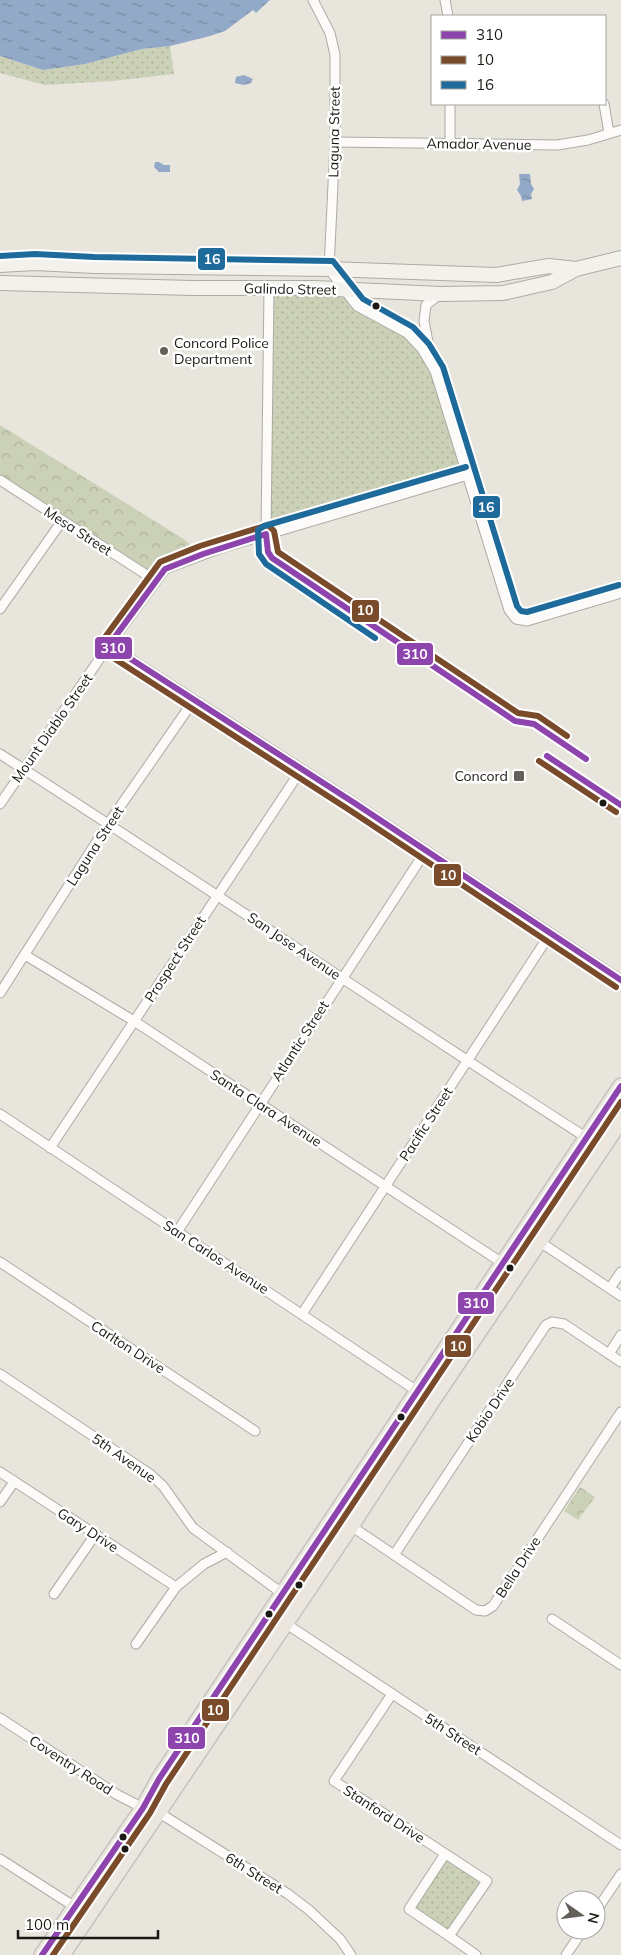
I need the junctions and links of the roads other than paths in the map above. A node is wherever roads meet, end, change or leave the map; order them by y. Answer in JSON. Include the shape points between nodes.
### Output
{"nodes":[{"id":1,"x":313,"y":0,"type":"edge"},
{"id":2,"x":445,"y":0,"type":"edge"},
{"id":3,"x":448,"y":15,"type":"edge"},
{"id":4,"x":450,"y":105,"type":"edge"},
{"id":5,"x":604,"y":105,"type":"edge"},
{"id":6,"x":621,"y":130,"type":"edge"},
{"id":7,"x":609,"y":133,"type":"junction"},
{"id":8,"x":335,"y":142,"type":"junction"},
{"id":9,"x":450,"y":142,"type":"junction"},
{"id":10,"x":621,"y":258,"type":"edge"},
{"id":11,"x":0,"y":265,"type":"edge"},
{"id":12,"x":94,"y":266,"type":"junction"},
{"id":13,"x":248,"y":269,"type":"junction"},
{"id":14,"x":329,"y":269,"type":"junction"},
{"id":15,"x":576,"y":269,"type":"junction"},
{"id":16,"x":0,"y":283,"type":"edge"},
{"id":17,"x":62,"y":285,"type":"junction"},
{"id":18,"x":193,"y":288,"type":"junction"},
{"id":19,"x":269,"y":289,"type":"junction"},
{"id":20,"x":345,"y":290,"type":"junction"},
{"id":21,"x":440,"y":294,"type":"junction"},
{"id":22,"x":434,"y":370,"type":"junction"},
{"id":23,"x":468,"y":475,"type":"junction"},
{"id":24,"x":0,"y":480,"type":"edge"},
{"id":25,"x":62,"y":521,"type":"junction"},
{"id":26,"x":266,"y":534,"type":"junction"},
{"id":27,"x":156,"y":581,"type":"junction"},
{"id":28,"x":621,"y":593,"type":"edge"},
{"id":29,"x":0,"y":609,"type":"edge"},
{"id":30,"x":109,"y":645,"type":"junction"},
{"id":31,"x":194,"y":700,"type":"junction"},
{"id":32,"x":0,"y":754,"type":"edge"},
{"id":33,"x":24,"y":769,"type":"junction"},
{"id":34,"x":301,"y":770,"type":"junction"},
{"id":35,"x":0,"y":804,"type":"edge"},
{"id":36,"x":108,"y":824,"type":"junction"},
{"id":37,"x":425,"y":852,"type":"junction"},
{"id":38,"x":217,"y":895,"type":"junction"},
{"id":39,"x":550,"y":934,"type":"junction"},
{"id":40,"x":25,"y":955,"type":"junction"},
{"id":41,"x":342,"y":978,"type":"junction"},
{"id":42,"x":621,"y":980,"type":"edge"},
{"id":43,"x":0,"y":993,"type":"edge"},
{"id":44,"x":134,"y":1021,"type":"junction"},
{"id":45,"x":467,"y":1061,"type":"junction"},
{"id":46,"x":621,"y":1086,"type":"edge"},
{"id":47,"x":260,"y":1104,"type":"junction"},
{"id":48,"x":0,"y":1114,"type":"edge"},
{"id":49,"x":621,"y":1120,"type":"edge"},
{"id":50,"x":587,"y":1138,"type":"junction"},
{"id":51,"x":50,"y":1148,"type":"junction"},
{"id":52,"x":385,"y":1186,"type":"junction"},
{"id":53,"x":177,"y":1232,"type":"junction"},
{"id":54,"x":525,"y":1232,"type":"junction"},
{"id":55,"x":540,"y":1242,"type":"junction"},
{"id":56,"x":0,"y":1262,"type":"edge"},
{"id":57,"x":504,"y":1264,"type":"junction"},
{"id":58,"x":621,"y":1272,"type":"edge"},
{"id":59,"x":610,"y":1288,"type":"junction"},
{"id":60,"x":621,"y":1296,"type":"edge"},
{"id":61,"x":302,"y":1314,"type":"junction"},
{"id":62,"x":621,"y":1336,"type":"edge"},
{"id":63,"x":609,"y":1354,"type":"junction"},
{"id":64,"x":621,"y":1362,"type":"edge"},
{"id":65,"x":0,"y":1374,"type":"edge"},
{"id":66,"x":417,"y":1391,"type":"junction"},
{"id":67,"x":432,"y":1401,"type":"junction"},
{"id":68,"x":621,"y":1412,"type":"edge"},
{"id":69,"x":255,"y":1431,"type":"dead end"},
{"id":70,"x":0,"y":1472,"type":"edge"},
{"id":71,"x":14,"y":1482,"type":"junction"},
{"id":72,"x":0,"y":1502,"type":"edge"},
{"id":73,"x":351,"y":1526,"type":"junction"},
{"id":74,"x":95,"y":1535,"type":"junction"},
{"id":75,"x":340,"y":1542,"type":"junction"},
{"id":76,"x":226,"y":1552,"type":"junction"},
{"id":77,"x":394,"y":1555,"type":"junction"},
{"id":78,"x":176,"y":1587,"type":"junction"},
{"id":79,"x":54,"y":1594,"type":"dead end"},
{"id":80,"x":283,"y":1594,"type":"junction"},
{"id":81,"x":552,"y":1619,"type":"dead end"},
{"id":82,"x":285,"y":1623,"type":"junction"},
{"id":83,"x":136,"y":1644,"type":"dead end"},
{"id":84,"x":621,"y":1665,"type":"edge"},
{"id":85,"x":253,"y":1671,"type":"junction"},
{"id":86,"x":392,"y":1694,"type":"junction"},
{"id":87,"x":0,"y":1718,"type":"edge"},
{"id":88,"x":150,"y":1810,"type":"junction"},
{"id":89,"x":621,"y":1845,"type":"edge"},
{"id":90,"x":445,"y":1854,"type":"junction"},
{"id":91,"x":0,"y":1860,"type":"edge"},
{"id":92,"x":621,"y":1874,"type":"edge"},
{"id":93,"x":606,"y":1896,"type":"edge"},
{"id":94,"x":75,"y":1907,"type":"junction"},
{"id":95,"x":449,"y":1936,"type":"junction"},
{"id":96,"x":576,"y":1940,"type":"edge"},
{"id":97,"x":42,"y":1955,"type":"edge"},
{"id":98,"x":62,"y":1955,"type":"edge"},
{"id":99,"x":351,"y":1955,"type":"edge"},
{"id":100,"x":476,"y":1955,"type":"edge"},
{"id":101,"x":566,"y":1955,"type":"edge"}],
"edges":[{"from":1,"to":8,"type":"street","name":"Laguna Street","via":[[330,33],[335,55]]},
{"from":2,"to":3,"type":"street"},
{"from":4,"to":9,"type":"street"},
{"from":5,"to":7,"type":"street"},
{"from":6,"to":7,"type":"street","name":"Amador Avenue"},
{"from":7,"to":9,"type":"street","name":"Amador Avenue","via":[[557,145]]},
{"from":8,"to":9,"type":"street","name":"Amador Avenue"},
{"from":8,"to":14,"type":"street","name":"Laguna Street"},
{"from":10,"to":15,"type":"main road","name":"Galindo Street"},
{"from":11,"to":12,"type":"main road","name":"Galindo Street"},
{"from":12,"to":13,"type":"main road","name":"Galindo Street"},
{"from":12,"to":17,"type":"main road","via":[[93,272],[87,276]]},
{"from":13,"to":14,"type":"main road","name":"Galindo Street"},
{"from":13,"to":18,"type":"main road","via":[[200,274]]},
{"from":14,"to":15,"type":"main road","name":"Galindo Street","via":[[496,275],[549,266]]},
{"from":14,"to":20,"type":"street"},
{"from":15,"to":21,"type":"main road","name":"Galindo Street","via":[[552,282],[503,294]]},
{"from":16,"to":17,"type":"main road","name":"Galindo Street"},
{"from":17,"to":18,"type":"main road","name":"Galindo Street"},
{"from":18,"to":19,"type":"main road","name":"Galindo Street"},
{"from":19,"to":20,"type":"main road","name":"Galindo Street"},
{"from":19,"to":26,"type":"street"},
{"from":20,"to":21,"type":"main road","name":"Galindo Street"},
{"from":20,"to":22,"type":"street","via":[[356,306],[407,333],[422,349]]},
{"from":21,"to":22,"type":"street","via":[[426,305],[424,320]]},
{"from":22,"to":23,"type":"street"},
{"from":23,"to":26,"type":"street","name":"Mount Diablo Street"},
{"from":23,"to":28,"type":"street","via":[[509,610],[516,619],[527,621]]},
{"from":24,"to":25,"type":"street","name":"Mesa Street"},
{"from":25,"to":27,"type":"street","name":"Mesa Street"},
{"from":25,"to":29,"type":"street"},
{"from":26,"to":27,"type":"street","name":"Mount Diablo Street","via":[[164,569]]},
{"from":27,"to":30,"type":"street","name":"Mount Diablo Street"},
{"from":30,"to":31,"type":"street"},
{"from":30,"to":33,"type":"street","name":"Mount Diablo Street"},
{"from":31,"to":34,"type":"street"},
{"from":31,"to":36,"type":"street","name":"Laguna Street"},
{"from":32,"to":33,"type":"street","name":"San Jose Avenue"},
{"from":33,"to":35,"type":"street","name":"Mount Diablo Street"},
{"from":33,"to":36,"type":"street","name":"San Jose Avenue"},
{"from":34,"to":37,"type":"street"},
{"from":34,"to":38,"type":"street","name":"Prospect Street"},
{"from":36,"to":38,"type":"street","name":"San Jose Avenue"},
{"from":36,"to":40,"type":"street","name":"Laguna Street"},
{"from":37,"to":39,"type":"street"},
{"from":37,"to":41,"type":"street","name":"Atlantic Street"},
{"from":38,"to":41,"type":"street","name":"San Jose Avenue"},
{"from":38,"to":44,"type":"street","name":"Prospect Street"},
{"from":39,"to":42,"type":"street"},
{"from":39,"to":45,"type":"street","name":"Pacific Street"},
{"from":40,"to":43,"type":"street","name":"Laguna Street"},
{"from":40,"to":44,"type":"street","name":"Santa Clara Avenue"},
{"from":41,"to":45,"type":"street","name":"San Jose Avenue"},
{"from":41,"to":47,"type":"street","name":"Atlantic Street"},
{"from":44,"to":47,"type":"street","name":"Santa Clara Avenue"},
{"from":44,"to":51,"type":"street","name":"Prospect Street"},
{"from":45,"to":50,"type":"street","name":"San Jose Avenue"},
{"from":45,"to":52,"type":"street","name":"Pacific Street"},
{"from":46,"to":50,"type":"main road"},
{"from":47,"to":52,"type":"street","name":"Santa Clara Avenue"},
{"from":47,"to":53,"type":"street","name":"Atlantic Street"},
{"from":48,"to":51,"type":"street","name":"San Carlos Avenue"},
{"from":49,"to":55,"type":"main road"},
{"from":50,"to":54,"type":"main road"},
{"from":51,"to":53,"type":"street","name":"San Carlos Avenue"},
{"from":52,"to":57,"type":"street","name":"Santa Clara Avenue"},
{"from":52,"to":61,"type":"street","name":"Pacific Street"},
{"from":53,"to":61,"type":"street","name":"San Carlos Avenue"},
{"from":54,"to":55,"type":"street"},
{"from":54,"to":57,"type":"main road"},
{"from":55,"to":59,"type":"street"},
{"from":55,"to":67,"type":"main road"},
{"from":56,"to":69,"type":"street","name":"Carlton Drive"},
{"from":57,"to":66,"type":"main road"},
{"from":58,"to":59,"type":"street"},
{"from":59,"to":60,"type":"street"},
{"from":61,"to":66,"type":"street","name":"San Carlos Avenue"},
{"from":62,"to":63,"type":"street"},
{"from":63,"to":64,"type":"street"},
{"from":63,"to":77,"type":"street","name":"Kobio Drive","via":[[564,1324],[552,1322],[546,1325]]},
{"from":65,"to":76,"type":"street","name":"5th Avenue","via":[[150,1474],[163,1486],[193,1528]]},
{"from":66,"to":67,"type":"street","name":"San Carlos Avenue"},
{"from":66,"to":80,"type":"main road"},
{"from":67,"to":73,"type":"main road"},
{"from":68,"to":77,"type":"street","name":"Bella Drive","via":[[493,1606],[485,1612],[476,1610]]},
{"from":70,"to":71,"type":"street","name":"Gary Drive"},
{"from":71,"to":72,"type":"street"},
{"from":71,"to":74,"type":"street","name":"Gary Drive"},
{"from":73,"to":75,"type":"main road"},
{"from":73,"to":77,"type":"street","name":"Bella Drive"},
{"from":74,"to":78,"type":"street","name":"Gary Drive"},
{"from":74,"to":79,"type":"street"},
{"from":75,"to":80,"type":"street","via":[[323,1550],[297,1587]]},
{"from":75,"to":82,"type":"main road"},
{"from":76,"to":78,"type":"street","via":[[204,1564]]},
{"from":76,"to":80,"type":"street","name":"5th Avenue"},
{"from":78,"to":83,"type":"street"},
{"from":80,"to":85,"type":"street","via":[[284,1609],[257,1648]]},
{"from":80,"to":88,"type":"main road","via":[[159,1779]]},
{"from":81,"to":84,"type":"street"},
{"from":82,"to":85,"type":"main road"},
{"from":82,"to":86,"type":"street","name":"5th Street"},
{"from":85,"to":88,"type":"main road"},
{"from":86,"to":89,"type":"street","name":"5th Street"},
{"from":86,"to":90,"type":"street","name":"Stanford Drive","via":[[334,1781]]},
{"from":87,"to":88,"type":"street","name":"Coventry Road","via":[[116,1794]]},
{"from":88,"to":94,"type":"main road"},
{"from":88,"to":98,"type":"main road"},
{"from":88,"to":99,"type":"street","name":"6th Street","via":[[280,1889],[309,1910],[340,1939]]},
{"from":90,"to":95,"type":"street","via":[[408,1909]]},
{"from":90,"to":95,"type":"street","name":"Stanford Drive","via":[[487,1881]]},
{"from":91,"to":94,"type":"street"},
{"from":92,"to":93,"type":"street"},
{"from":94,"to":97,"type":"main road"},
{"from":95,"to":100,"type":"street"},
{"from":96,"to":101,"type":"street"}]}
